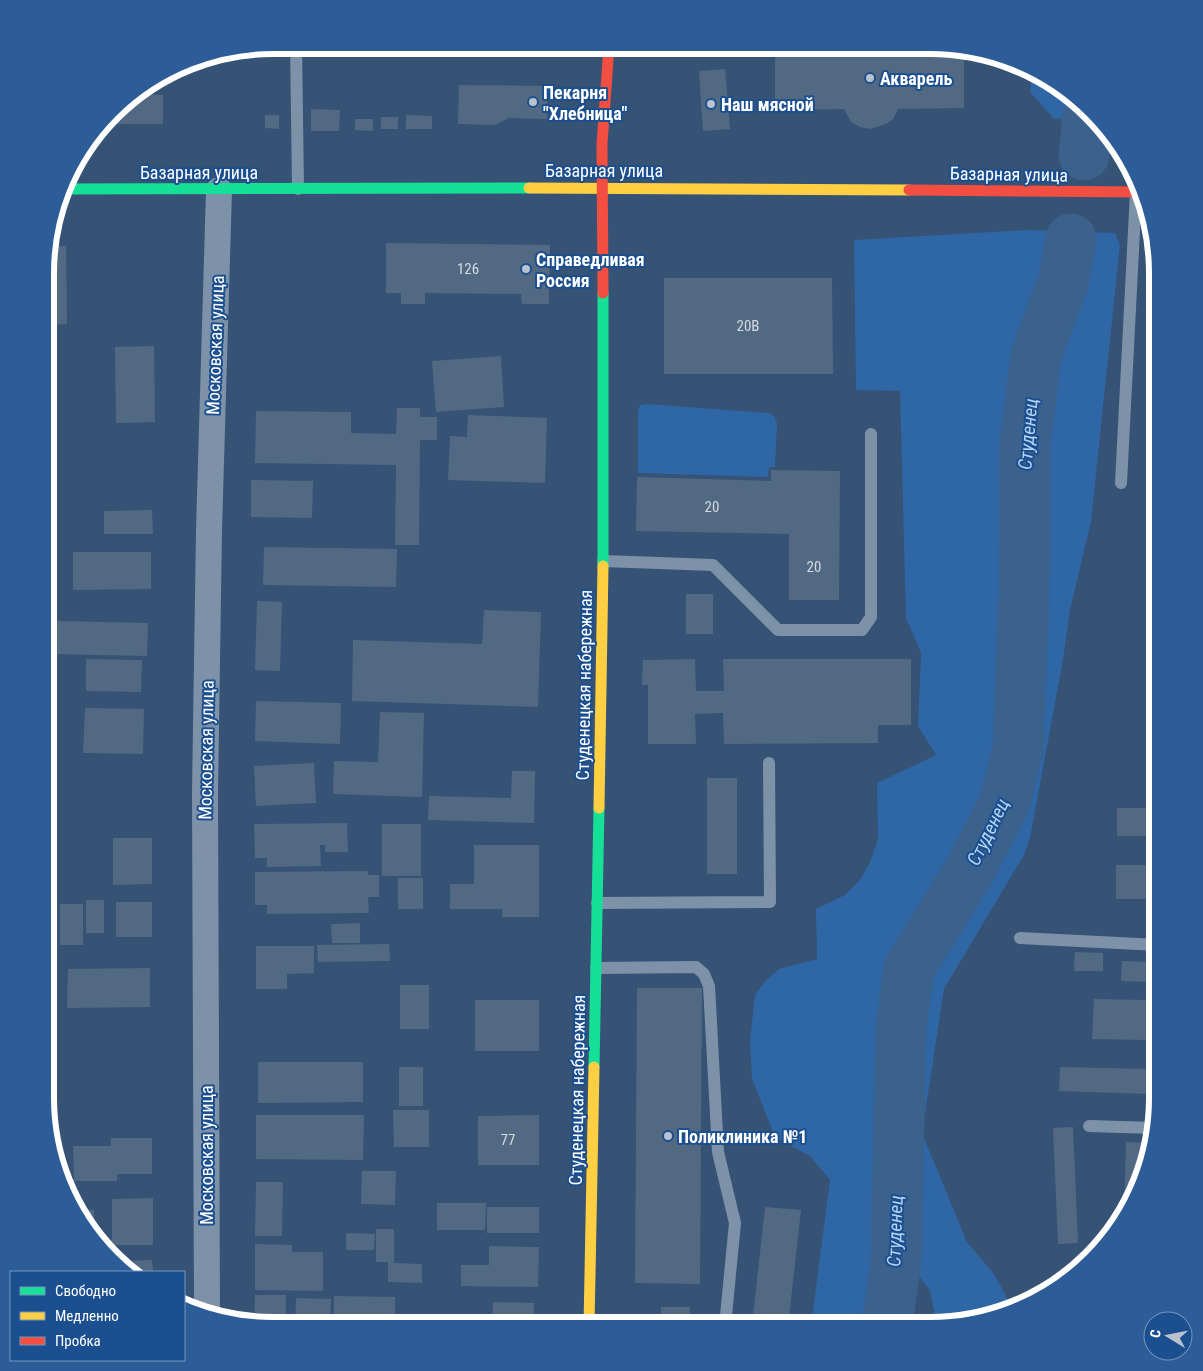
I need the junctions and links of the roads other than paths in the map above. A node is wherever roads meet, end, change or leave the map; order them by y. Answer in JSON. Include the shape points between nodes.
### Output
{"nodes":[{"id":1,"x":296,"y":54,"type":"edge"},
{"id":2,"x":608,"y":54,"type":"edge"},
{"id":3,"x":601,"y":187,"type":"junction"},
{"id":4,"x":70,"y":189,"type":"edge"},
{"id":5,"x":219,"y":190,"type":"junction"},
{"id":6,"x":298,"y":190,"type":"junction"},
{"id":7,"x":1134,"y":192,"type":"edge"},
{"id":8,"x":1138,"y":203,"type":"edge"},
{"id":9,"x":871,"y":434,"type":"dead end"},
{"id":10,"x":1121,"y":483,"type":"dead end"},
{"id":11,"x":603,"y":561,"type":"junction"},
{"id":12,"x":769,"y":763,"type":"dead end"},
{"id":13,"x":597,"y":903,"type":"junction"},
{"id":14,"x":1020,"y":938,"type":"dead end"},
{"id":15,"x":1149,"y":945,"type":"edge"},
{"id":16,"x":596,"y":968,"type":"junction"},
{"id":17,"x":1088,"y":1126,"type":"dead end"},
{"id":18,"x":1147,"y":1128,"type":"edge"},
{"id":19,"x":207,"y":1307,"type":"edge"},
{"id":20,"x":589,"y":1317,"type":"edge"},
{"id":21,"x":726,"y":1317,"type":"edge"}],
"edges":[{"from":1,"to":6,"type":"lane"},
{"from":2,"to":3,"type":"street","name":"Студенецкая набережная"},
{"from":3,"to":6,"type":"street","name":"Базарная улица"},
{"from":3,"to":7,"type":"street","name":"Базарная улица"},
{"from":3,"to":11,"type":"street","name":"Студенецкая набережная"},
{"from":4,"to":5,"type":"street","name":"Базарная улица"},
{"from":5,"to":6,"type":"street","name":"Базарная улица"},
{"from":5,"to":19,"type":"street","name":"Московская улица","via":[[208,540],[205,793]]},
{"from":8,"to":10,"type":"lane"},
{"from":9,"to":11,"type":"lane","via":[[871,616],[862,630],[778,630],[713,565]]},
{"from":11,"to":13,"type":"street","name":"Студенецкая набережная"},
{"from":12,"to":13,"type":"lane","via":[[770,902]]},
{"from":13,"to":16,"type":"street","name":"Студенецкая набережная"},
{"from":14,"to":15,"type":"lane"},
{"from":16,"to":20,"type":"street","name":"Студенецкая набережная"},
{"from":16,"to":21,"type":"lane","via":[[696,967],[704,974],[709,986],[718,1152],[735,1223]]},
{"from":17,"to":18,"type":"lane"}]}
